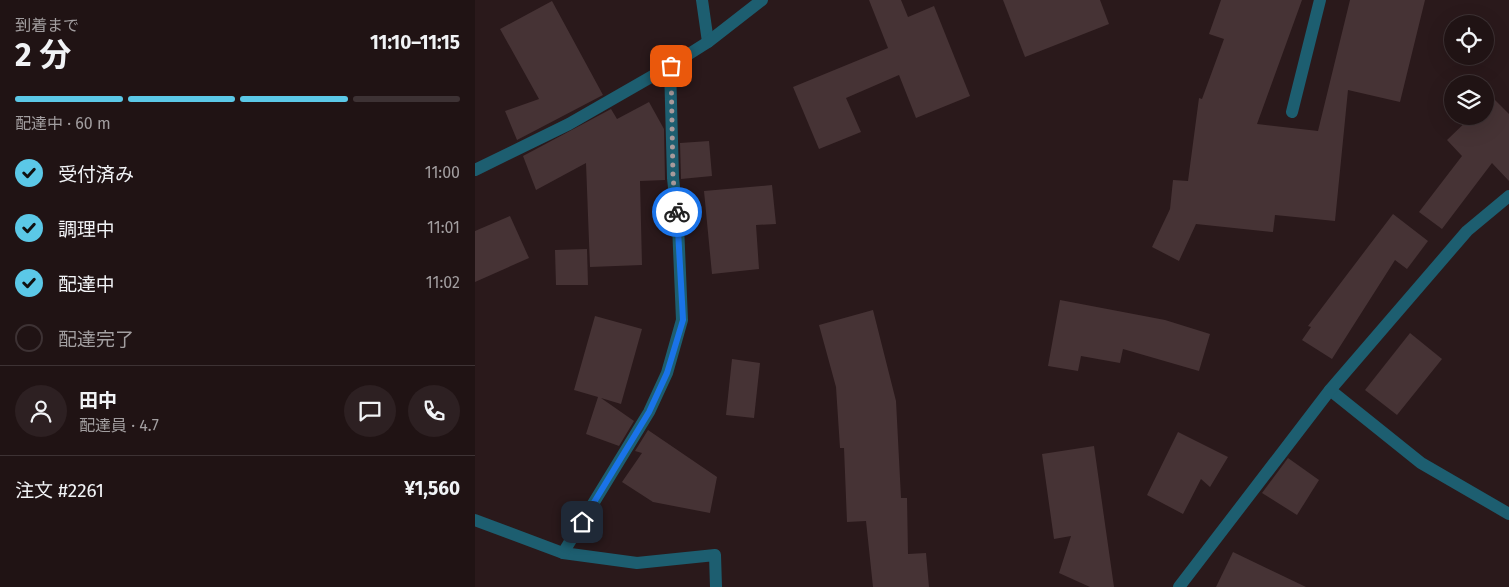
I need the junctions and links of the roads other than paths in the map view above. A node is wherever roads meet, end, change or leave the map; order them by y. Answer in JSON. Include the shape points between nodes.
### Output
{"nodes":[{"id":1,"x":702,"y":0,"type":"edge"},
{"id":2,"x":762,"y":0,"type":"edge"},
{"id":3,"x":1321,"y":0,"type":"edge"},
{"id":4,"x":708,"y":42,"type":"junction"},
{"id":5,"x":671,"y":66,"type":"junction"},
{"id":6,"x":1292,"y":112,"type":"dead end"},
{"id":7,"x":475,"y":170,"type":"edge"},
{"id":8,"x":1509,"y":196,"type":"edge"},
{"id":9,"x":1330,"y":390,"type":"junction"},
{"id":10,"x":1509,"y":514,"type":"edge"},
{"id":11,"x":475,"y":520,"type":"edge"},
{"id":12,"x":563,"y":553,"type":"junction"},
{"id":13,"x":716,"y":587,"type":"edge"},
{"id":14,"x":1179,"y":587,"type":"edge"}],
"edges":[{"from":1,"to":4,"type":"street"},
{"from":2,"to":4,"type":"street"},
{"from":3,"to":6,"type":"street"},
{"from":4,"to":5,"type":"street"},
{"from":5,"to":7,"type":"street","via":[[569,124]]},
{"from":5,"to":12,"type":"street","via":[[673,178],[683,320],[667,373],[649,412]]},
{"from":8,"to":9,"type":"street","via":[[1467,231]]},
{"from":9,"to":10,"type":"street","via":[[1421,463]]},
{"from":9,"to":14,"type":"street"},
{"from":11,"to":12,"type":"street"},
{"from":12,"to":13,"type":"street","via":[[637,563],[715,555]]}]}
